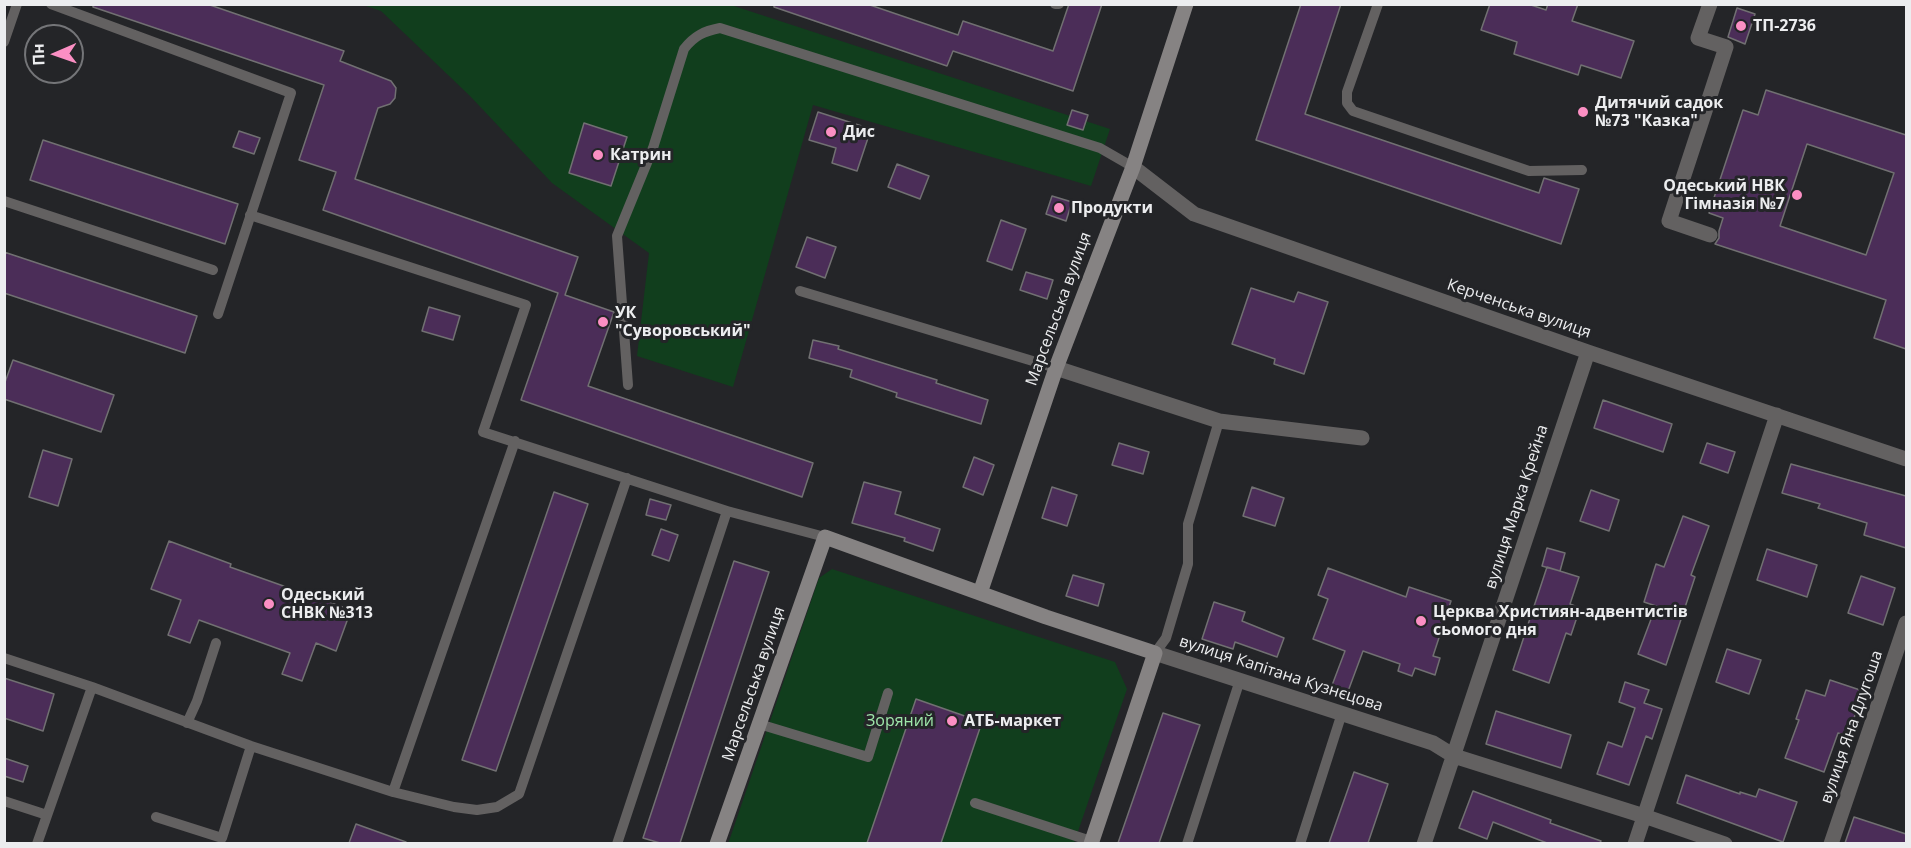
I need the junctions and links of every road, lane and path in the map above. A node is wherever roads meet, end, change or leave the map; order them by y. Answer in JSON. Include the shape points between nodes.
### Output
{"nodes":[{"id":1,"x":17,"y":4,"type":"edge"},
{"id":2,"x":51,"y":4,"type":"edge"},
{"id":3,"x":1186,"y":4,"type":"edge"},
{"id":4,"x":1378,"y":4,"type":"edge"},
{"id":5,"x":1710,"y":4,"type":"edge"},
{"id":6,"x":4,"y":42,"type":"edge"},
{"id":7,"x":1133,"y":167,"type":"junction"},
{"id":8,"x":1582,"y":170,"type":"dead end"},
{"id":9,"x":4,"y":201,"type":"edge"},
{"id":10,"x":250,"y":215,"type":"junction"},
{"id":11,"x":1710,"y":235,"type":"dead end"},
{"id":12,"x":213,"y":270,"type":"dead end"},
{"id":13,"x":800,"y":291,"type":"dead end"},
{"id":14,"x":218,"y":314,"type":"dead end"},
{"id":15,"x":1588,"y":352,"type":"junction"},
{"id":16,"x":1056,"y":368,"type":"junction"},
{"id":17,"x":628,"y":385,"type":"dead end"},
{"id":18,"x":1777,"y":415,"type":"junction"},
{"id":19,"x":1218,"y":421,"type":"junction"},
{"id":20,"x":1362,"y":438,"type":"dead end"},
{"id":21,"x":514,"y":441,"type":"junction"},
{"id":22,"x":1906,"y":459,"type":"edge"},
{"id":23,"x":627,"y":478,"type":"junction"},
{"id":24,"x":727,"y":511,"type":"junction"},
{"id":25,"x":825,"y":537,"type":"junction"},
{"id":26,"x":980,"y":593,"type":"junction"},
{"id":27,"x":1906,"y":623,"type":"edge"},
{"id":28,"x":216,"y":643,"type":"dead end"},
{"id":29,"x":1155,"y":653,"type":"junction"},
{"id":30,"x":4,"y":658,"type":"edge"},
{"id":31,"x":1240,"y":680,"type":"junction"},
{"id":32,"x":92,"y":687,"type":"junction"},
{"id":33,"x":888,"y":693,"type":"dead end"},
{"id":34,"x":1342,"y":713,"type":"junction"},
{"id":35,"x":187,"y":723,"type":"junction"},
{"id":36,"x":759,"y":724,"type":"junction"},
{"id":37,"x":251,"y":746,"type":"junction"},
{"id":38,"x":1454,"y":756,"type":"junction"},
{"id":39,"x":393,"y":792,"type":"junction"},
{"id":40,"x":4,"y":801,"type":"edge"},
{"id":41,"x":975,"y":803,"type":"dead end"},
{"id":42,"x":47,"y":815,"type":"junction"},
{"id":43,"x":1644,"y":816,"type":"junction"},
{"id":44,"x":156,"y":817,"type":"dead end"},
{"id":45,"x":1091,"y":842,"type":"edge"},
{"id":46,"x":37,"y":843,"type":"edge"},
{"id":47,"x":617,"y":843,"type":"edge"},
{"id":48,"x":717,"y":843,"type":"edge"},
{"id":49,"x":1187,"y":843,"type":"edge"},
{"id":50,"x":1300,"y":843,"type":"edge"},
{"id":51,"x":1425,"y":843,"type":"edge"},
{"id":52,"x":1635,"y":843,"type":"edge"},
{"id":53,"x":1725,"y":843,"type":"edge"},
{"id":54,"x":1831,"y":843,"type":"edge"}],
"edges":[{"from":1,"to":6,"type":"lane"},
{"from":2,"to":10,"type":"lane","via":[[291,93]]},
{"from":3,"to":7,"type":"street","name":"Марсельська вулиця"},
{"from":4,"to":8,"type":"lane","via":[[1347,92],[1347,103],[1353,111],[1529,171]]},
{"from":5,"to":11,"type":"street","via":[[1698,38],[1726,47],[1669,222]]},
{"from":7,"to":15,"type":"street","name":"Керченська вулиця","via":[[1194,214]]},
{"from":7,"to":16,"type":"street","name":"Марсельська вулиця"},
{"from":7,"to":17,"type":"lane","via":[[1100,148],[732,31],[720,28],[703,32],[684,49],[653,148],[617,236]]},
{"from":9,"to":12,"type":"lane"},
{"from":10,"to":14,"type":"lane"},
{"from":10,"to":21,"type":"lane","via":[[526,305],[483,432]]},
{"from":13,"to":16,"type":"lane"},
{"from":15,"to":18,"type":"street","name":"Керченська вулиця"},
{"from":15,"to":38,"type":"street","name":"вулиця Марка Крейна"},
{"from":16,"to":19,"type":"street"},
{"from":16,"to":26,"type":"street","name":"Марсельська вулиця"},
{"from":18,"to":22,"type":"street","name":"Керченська вулиця"},
{"from":18,"to":43,"type":"street"},
{"from":19,"to":20,"type":"street"},
{"from":19,"to":29,"type":"lane","via":[[1188,524],[1188,564],[1166,638]]},
{"from":21,"to":23,"type":"lane"},
{"from":21,"to":39,"type":"lane"},
{"from":23,"to":24,"type":"lane"},
{"from":23,"to":39,"type":"lane","via":[[519,794],[497,807],[477,810]]},
{"from":24,"to":25,"type":"lane"},
{"from":24,"to":47,"type":"lane"},
{"from":25,"to":26,"type":"street","name":"вулиця Капітана Кузнєцова"},
{"from":25,"to":36,"type":"street","name":"Марсельська вулиця"},
{"from":26,"to":29,"type":"street","name":"вулиця Капітана Кузнєцова"},
{"from":27,"to":54,"type":"street","name":"вулиця Яна Длугоша"},
{"from":28,"to":35,"type":"lane"},
{"from":29,"to":31,"type":"street","name":"вулиця Капітана Кузнєцова"},
{"from":29,"to":45,"type":"street"},
{"from":30,"to":32,"type":"lane"},
{"from":31,"to":34,"type":"street","name":"вулиця Капітана Кузнєцова"},
{"from":31,"to":49,"type":"lane"},
{"from":32,"to":35,"type":"lane"},
{"from":32,"to":42,"type":"lane"},
{"from":33,"to":36,"type":"lane","via":[[868,757]]},
{"from":34,"to":38,"type":"street","name":"вулиця Капітана Кузнєцова","via":[[1434,743]]},
{"from":34,"to":50,"type":"lane"},
{"from":35,"to":37,"type":"lane"},
{"from":36,"to":48,"type":"street","name":"Марсельська вулиця"},
{"from":37,"to":39,"type":"lane"},
{"from":37,"to":44,"type":"lane","via":[[222,838]]},
{"from":38,"to":43,"type":"street","name":"вулиця Капітана Кузнєцова"},
{"from":38,"to":51,"type":"street","name":"вулиця Марка Крейна"},
{"from":40,"to":42,"type":"lane"},
{"from":41,"to":45,"type":"lane"},
{"from":42,"to":46,"type":"lane"},
{"from":43,"to":52,"type":"street"},
{"from":43,"to":53,"type":"street","name":"вулиця Капітана Кузнєцова"}]}
